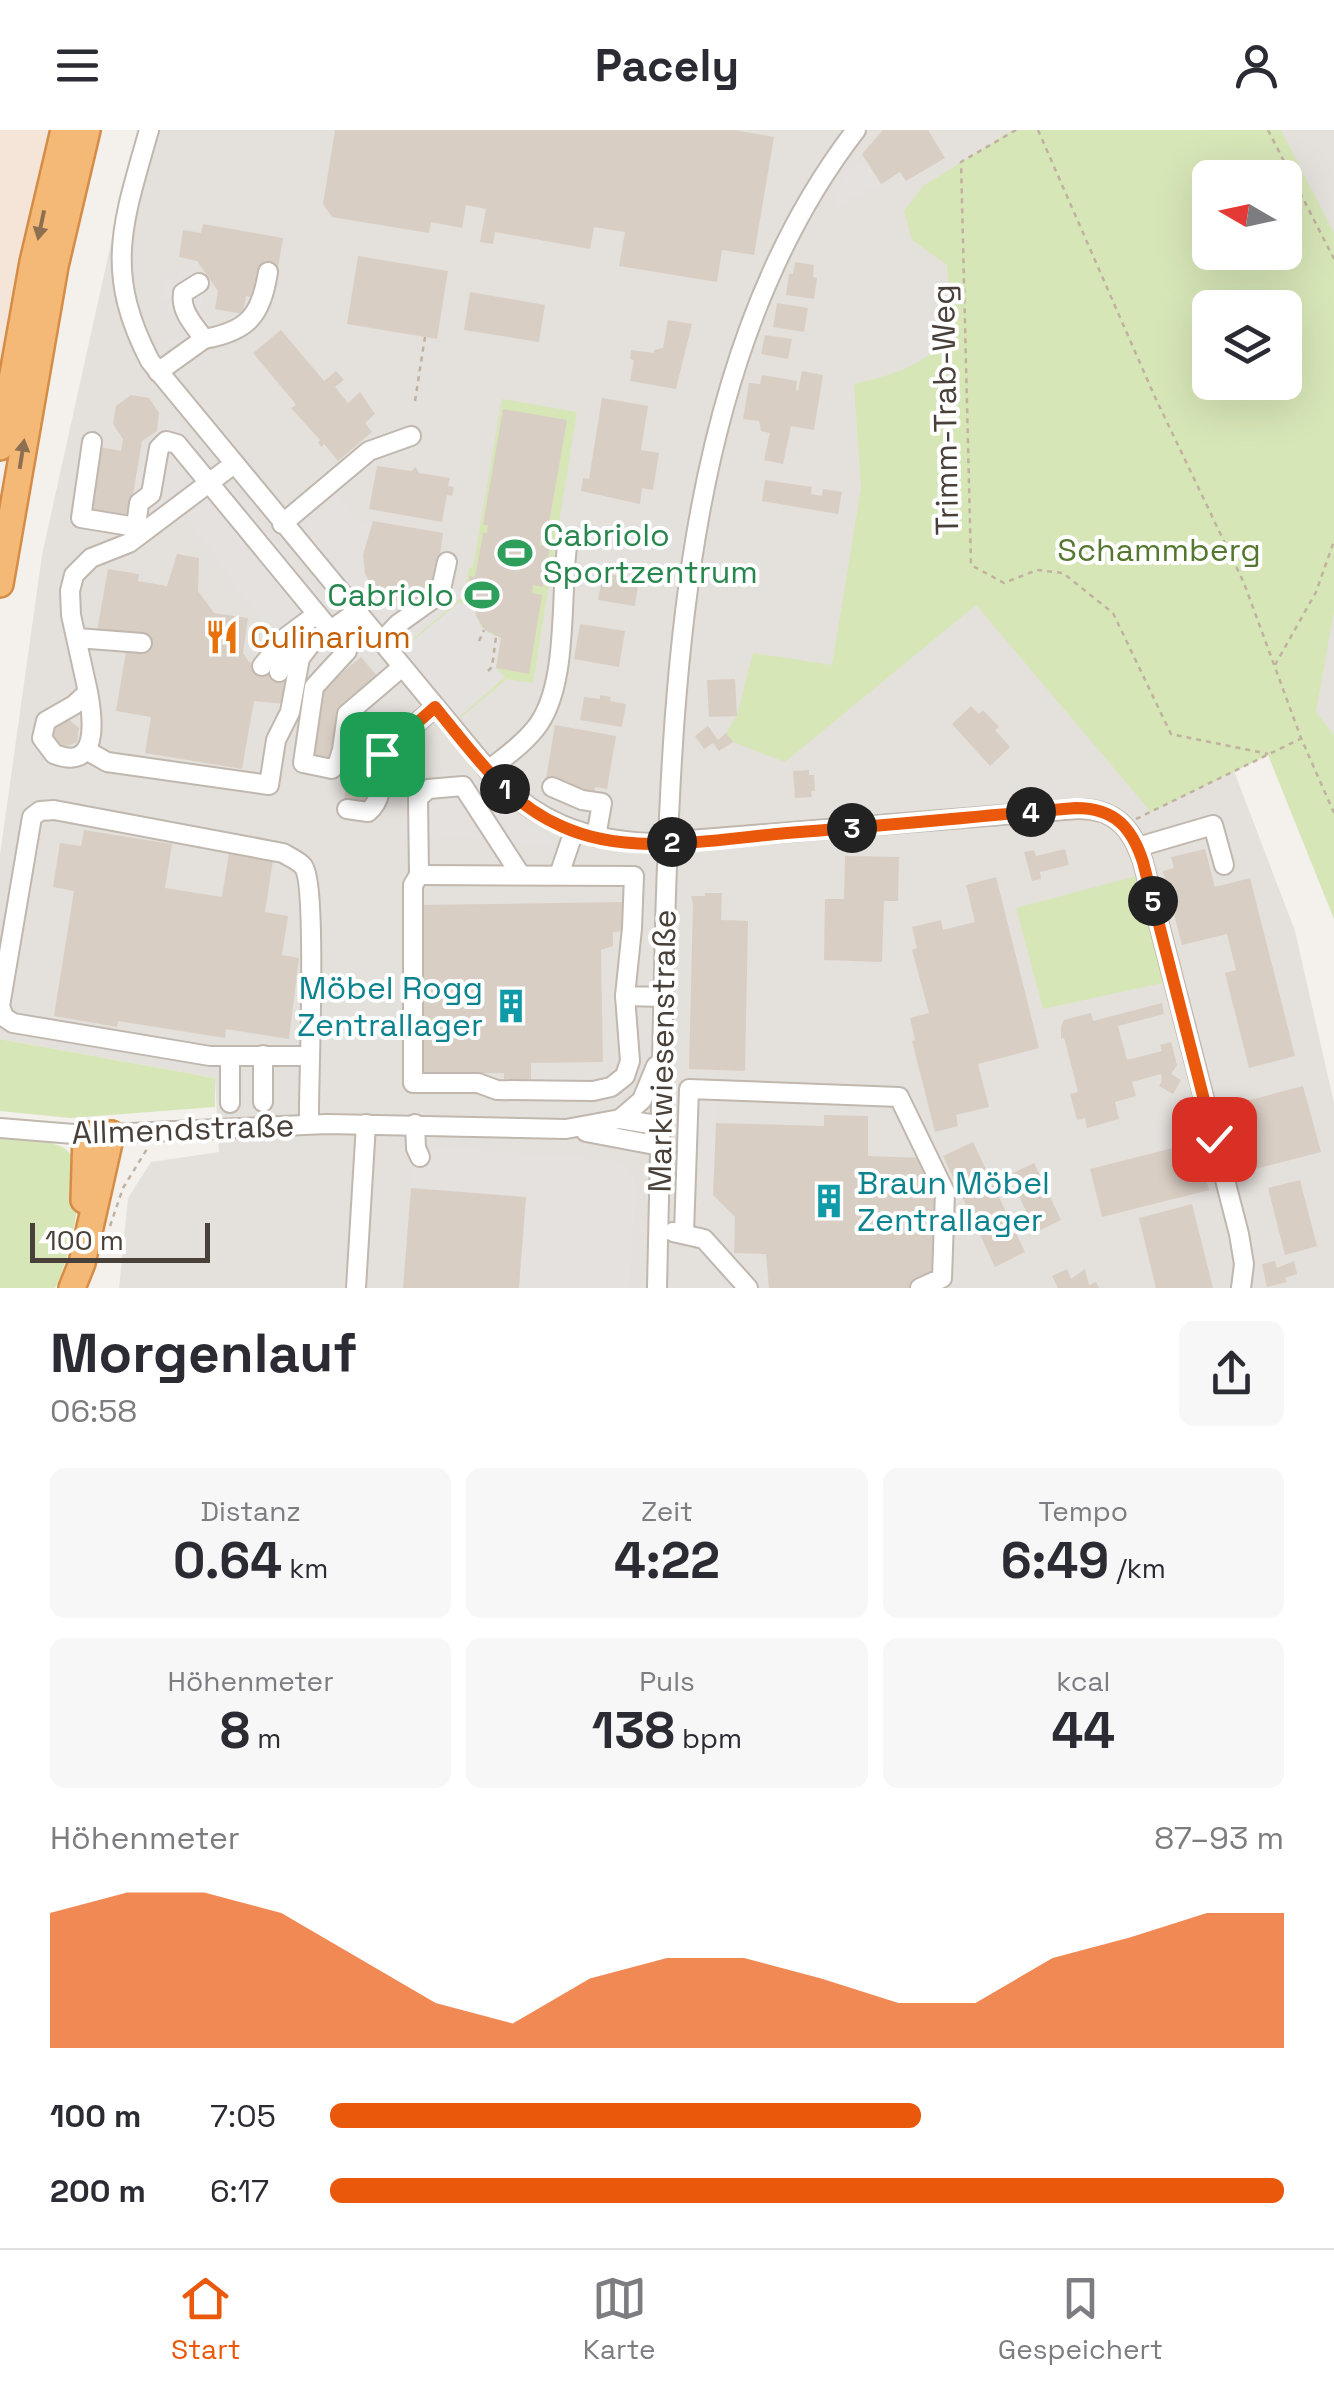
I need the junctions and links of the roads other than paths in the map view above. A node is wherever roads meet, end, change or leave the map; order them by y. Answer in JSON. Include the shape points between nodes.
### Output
{"nodes":[{"id":1,"x":64,"y":130,"type":"edge"},
{"id":2,"x":87,"y":130,"type":"edge"},
{"id":3,"x":149,"y":130,"type":"edge"},
{"id":4,"x":856,"y":130,"type":"edge"},
{"id":5,"x":268,"y":272,"type":"dead end"},
{"id":6,"x":199,"y":283,"type":"dead end"},
{"id":7,"x":204,"y":339,"type":"junction"},
{"id":8,"x":158,"y":372,"type":"junction"},
{"id":9,"x":410,"y":436,"type":"dead end"},
{"id":10,"x":92,"y":442,"type":"dead end"},
{"id":11,"x":0,"y":447,"type":"edge"},
{"id":12,"x":234,"y":464,"type":"junction"},
{"id":13,"x":210,"y":483,"type":"junction"},
{"id":14,"x":282,"y":524,"type":"junction"},
{"id":15,"x":138,"y":530,"type":"junction"},
{"id":16,"x":567,"y":546,"type":"dead end"},
{"id":17,"x":447,"y":562,"type":"dead end"},
{"id":18,"x":0,"y":584,"type":"edge"},
{"id":19,"x":358,"y":611,"type":"junction"},
{"id":20,"x":324,"y":622,"type":"junction"},
{"id":21,"x":77,"y":638,"type":"junction"},
{"id":22,"x":381,"y":642,"type":"junction"},
{"id":23,"x":142,"y":644,"type":"dead end"},
{"id":24,"x":402,"y":667,"type":"junction"},
{"id":25,"x":88,"y":692,"type":"junction"},
{"id":26,"x":435,"y":707,"type":"junction"},
{"id":27,"x":86,"y":750,"type":"junction"},
{"id":28,"x":488,"y":770,"type":"junction"},
{"id":29,"x":552,"y":787,"type":"dead end"},
{"id":30,"x":347,"y":809,"type":"dead end"},
{"id":31,"x":574,"y":832,"type":"junction"},
{"id":32,"x":596,"y":837,"type":"junction"},
{"id":33,"x":667,"y":842,"type":"junction"},
{"id":34,"x":1138,"y":847,"type":"junction"},
{"id":35,"x":1224,"y":865,"type":"dead end"},
{"id":36,"x":419,"y":874,"type":"junction"},
{"id":37,"x":520,"y":874,"type":"junction"},
{"id":38,"x":559,"y":875,"type":"junction"},
{"id":39,"x":624,"y":996,"type":"junction"},
{"id":40,"x":663,"y":997,"type":"junction"},
{"id":41,"x":263,"y":1055,"type":"junction"},
{"id":42,"x":308,"y":1056,"type":"junction"},
{"id":43,"x":230,"y":1057,"type":"junction"},
{"id":44,"x":662,"y":1058,"type":"junction"},
{"id":45,"x":263,"y":1102,"type":"dead end"},
{"id":46,"x":230,"y":1103,"type":"dead end"},
{"id":47,"x":620,"y":1120,"type":"junction"},
{"id":48,"x":309,"y":1124,"type":"junction"},
{"id":49,"x":366,"y":1124,"type":"junction"},
{"id":50,"x":415,"y":1124,"type":"junction"},
{"id":51,"x":0,"y":1128,"type":"edge"},
{"id":52,"x":566,"y":1129,"type":"junction"},
{"id":53,"x":98,"y":1134,"type":"junction"},
{"id":54,"x":660,"y":1141,"type":"junction"},
{"id":55,"x":420,"y":1157,"type":"dead end"},
{"id":56,"x":657,"y":1231,"type":"junction"},
{"id":57,"x":684,"y":1232,"type":"junction"},
{"id":58,"x":62,"y":1288,"type":"edge"},
{"id":59,"x":72,"y":1288,"type":"edge"},
{"id":60,"x":356,"y":1288,"type":"edge"},
{"id":61,"x":657,"y":1288,"type":"edge"},
{"id":62,"x":748,"y":1288,"type":"edge"},
{"id":63,"x":920,"y":1288,"type":"edge"},
{"id":64,"x":1241,"y":1288,"type":"edge"}],
"edges":[{"from":1,"to":11,"type":"highway","one_way":true},
{"from":18,"to":2,"type":"highway","one_way":true,"via":[[55,266]]},
{"from":3,"to":8,"type":"street","via":[[120,252],[134,331]]},
{"from":4,"to":33,"type":"street","name":"Markwiesenstraße","via":[[786,239],[736,359],[686,609]]},
{"from":5,"to":7,"type":"street","via":[[257,314],[237,329]]},
{"from":6,"to":7,"type":"street","via":[[182,301]]},
{"from":7,"to":8,"type":"street"},
{"from":8,"to":12,"type":"street"},
{"from":9,"to":14,"type":"street","via":[[368,451]]},
{"from":10,"to":15,"type":"street","via":[[80,518]]},
{"from":12,"to":13,"type":"street"},
{"from":12,"to":14,"type":"street"},
{"from":13,"to":15,"type":"street"},
{"from":13,"to":15,"type":"street","via":[[177,444],[166,441],[158,448],[151,494],[138,504]]},
{"from":13,"to":20,"type":"street"},
{"from":14,"to":19,"type":"street"},
{"from":15,"to":21,"type":"street","via":[[74,575],[70,602]]},
{"from":16,"to":28,"type":"street","via":[[549,705],[534,730]]},
{"from":17,"to":22,"type":"street","via":[[440,594]]},
{"from":19,"to":20,"type":"street"},
{"from":19,"to":22,"type":"street"},
{"from":19,"to":24,"type":"street","via":[[346,651],[314,686],[303,763],[338,763],[347,714]]},
{"from":20,"to":20,"type":"street","via":[[287,654],[270,669],[286,637]]},
{"from":20,"to":27,"type":"street","via":[[300,658],[268,785],[107,762]]},
{"from":21,"to":23,"type":"street"},
{"from":21,"to":25,"type":"street"},
{"from":22,"to":24,"type":"street"},
{"from":24,"to":26,"type":"street"},
{"from":25,"to":27,"type":"street","via":[[92,735]]},
{"from":25,"to":27,"type":"street","via":[[51,716],[42,738],[62,758]]},
{"from":26,"to":28,"type":"street"},
{"from":26,"to":30,"type":"street","via":[[382,754],[376,805],[368,812]]},
{"from":28,"to":31,"type":"street","via":[[532,811]]},
{"from":29,"to":32,"type":"street","via":[[602,802]]},
{"from":31,"to":32,"type":"street"},
{"from":31,"to":38,"type":"street"},
{"from":32,"to":33,"type":"street"},
{"from":33,"to":34,"type":"street","via":[[1076,808],[1125,824]]},
{"from":33,"to":40,"type":"street","name":"Markwiesenstraße"},
{"from":34,"to":35,"type":"street","via":[[1213,826]]},
{"from":34,"to":64,"type":"street","via":[[1239,1234]]},
{"from":36,"to":37,"type":"street"},
{"from":36,"to":37,"type":"street","via":[[418,798],[428,789],[463,786]]},
{"from":36,"to":39,"type":"street","via":[[413,884],[413,1083],[497,1090],[610,1086],[625,1076],[630,1061]]},
{"from":37,"to":38,"type":"street"},
{"from":38,"to":39,"type":"street","via":[[634,876]]},
{"from":39,"to":40,"type":"street"},
{"from":40,"to":44,"type":"street","name":"Markwiesenstraße"},
{"from":41,"to":42,"type":"street"},
{"from":41,"to":43,"type":"street"},
{"from":41,"to":45,"type":"street"},
{"from":42,"to":43,"type":"street","via":[[304,866],[283,853],[54,810],[32,817],[0,1006],[4,1017]]},
{"from":42,"to":48,"type":"street"},
{"from":43,"to":46,"type":"street"},
{"from":44,"to":47,"type":"street","via":[[642,1100]]},
{"from":44,"to":54,"type":"street","name":"Markwiesenstraße"},
{"from":47,"to":52,"type":"street","name":"Allmendstraße"},
{"from":47,"to":54,"type":"street","via":[[643,1121]]},
{"from":48,"to":49,"type":"street","name":"Allmendstraße"},
{"from":48,"to":53,"type":"street","name":"Allmendstraße"},
{"from":49,"to":50,"type":"street","name":"Allmendstraße"},
{"from":49,"to":60,"type":"street"},
{"from":50,"to":52,"type":"street","name":"Allmendstraße"},
{"from":50,"to":55,"type":"street"},
{"from":51,"to":53,"type":"street","name":"Allmendstraße"},
{"from":52,"to":54,"type":"street","name":"Allmendstraße"},
{"from":53,"to":58,"type":"highway","via":[[78,1249]]},
{"from":53,"to":59,"type":"highway","via":[[82,1264]]},
{"from":54,"to":56,"type":"street","name":"Markwiesenstraße"},
{"from":56,"to":57,"type":"street"},
{"from":56,"to":61,"type":"street","name":"Markwiesenstraße"},
{"from":57,"to":62,"type":"street","via":[[704,1239]]},
{"from":57,"to":63,"type":"street","via":[[688,1089],[899,1097],[945,1192],[942,1278]]}]}
